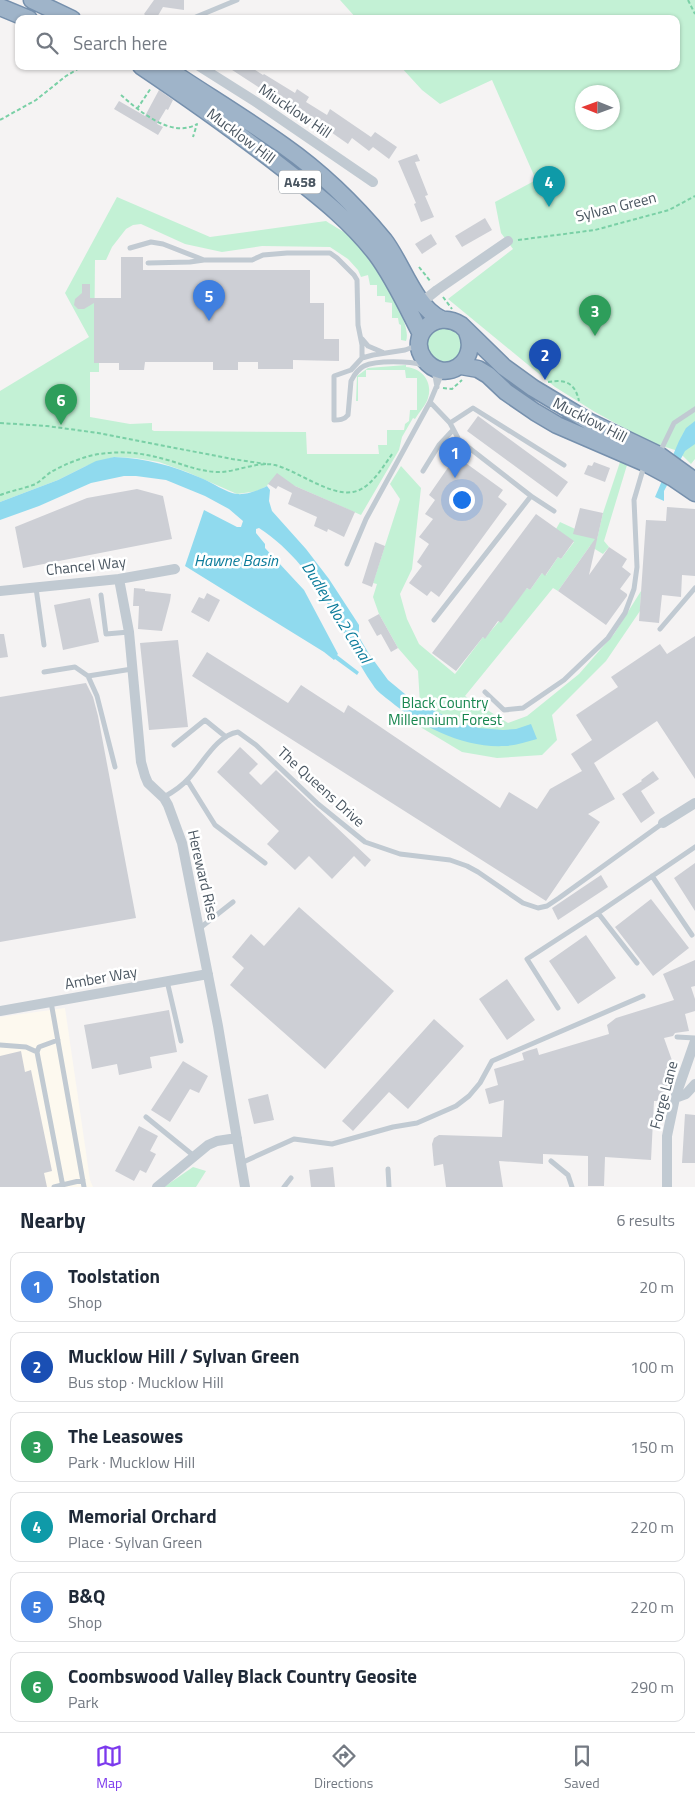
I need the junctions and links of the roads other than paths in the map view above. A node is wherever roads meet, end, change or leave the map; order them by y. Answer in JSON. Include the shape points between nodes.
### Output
{"nodes":[{"id":1,"x":32,"y":0,"type":"edge"},
{"id":2,"x":237,"y":0,"type":"edge"},
{"id":3,"x":0,"y":7,"type":"edge"},
{"id":4,"x":19,"y":15,"type":"edge"},
{"id":5,"x":64,"y":15,"type":"edge"},
{"id":6,"x":201,"y":15,"type":"edge"},
{"id":7,"x":205,"y":70,"type":"edge"},
{"id":8,"x":161,"y":72,"type":"edge"},
{"id":9,"x":373,"y":182,"type":"dead end"},
{"id":10,"x":508,"y":241,"type":"road end"},
{"id":11,"x":130,"y":248,"type":"dead end"},
{"id":12,"x":204,"y":260,"type":"junction"},
{"id":13,"x":148,"y":263,"type":"dead end"},
{"id":14,"x":413,"y":272,"type":"junction"},
{"id":15,"x":435,"y":288,"type":"junction"},
{"id":16,"x":422,"y":302,"type":"junction"},
{"id":17,"x":441,"y":319,"type":"junction"},
{"id":18,"x":467,"y":332,"type":"junction"},
{"id":19,"x":420,"y":338,"type":"junction"},
{"id":20,"x":361,"y":339,"type":"junction"},
{"id":21,"x":384,"y":353,"type":"junction"},
{"id":22,"x":362,"y":358,"type":"junction"},
{"id":23,"x":438,"y":368,"type":"junction"},
{"id":24,"x":465,"y":372,"type":"junction"},
{"id":25,"x":437,"y":387,"type":"junction"},
{"id":26,"x":430,"y":402,"type":"junction"},
{"id":27,"x":695,"y":409,"type":"edge"},
{"id":28,"x":450,"y":422,"type":"junction"},
{"id":29,"x":454,"y":430,"type":"junction"},
{"id":30,"x":652,"y":459,"type":"junction"},
{"id":31,"x":564,"y":465,"type":"dead end"},
{"id":32,"x":423,"y":472,"type":"dead end"},
{"id":33,"x":695,"y":481,"type":"edge"},
{"id":34,"x":695,"y":493,"type":"edge"},
{"id":35,"x":531,"y":496,"type":"junction"},
{"id":36,"x":554,"y":511,"type":"dead end"},
{"id":37,"x":347,"y":564,"type":"dead end"},
{"id":38,"x":175,"y":569,"type":"dead end"},
{"id":39,"x":119,"y":579,"type":"junction"},
{"id":40,"x":36,"y":587,"type":"junction"},
{"id":41,"x":695,"y":588,"type":"edge"},
{"id":42,"x":0,"y":591,"type":"edge"},
{"id":43,"x":101,"y":595,"type":"dead end"},
{"id":44,"x":434,"y":620,"type":"dead end"},
{"id":45,"x":660,"y":629,"type":"dead end"},
{"id":46,"x":129,"y":632,"type":"junction"},
{"id":47,"x":44,"y":645,"type":"dead end"},
{"id":48,"x":133,"y":668,"type":"junction"},
{"id":49,"x":44,"y":672,"type":"dead end"},
{"id":50,"x":88,"y":676,"type":"junction"},
{"id":51,"x":485,"y":692,"type":"dead end"},
{"id":52,"x":226,"y":737,"type":"junction"},
{"id":53,"x":174,"y":745,"type":"dead end"},
{"id":54,"x":114,"y":767,"type":"dead end"},
{"id":55,"x":187,"y":780,"type":"junction"},
{"id":56,"x":164,"y":798,"type":"junction"},
{"id":57,"x":695,"y":803,"type":"edge"},
{"id":58,"x":663,"y":823,"type":"joint"},
{"id":59,"x":695,"y":847,"type":"edge"},
{"id":60,"x":265,"y":863,"type":"dead end"},
{"id":61,"x":652,"y":876,"type":"junction"},
{"id":62,"x":233,"y":902,"type":"dead end"},
{"id":63,"x":598,"y":913,"type":"junction"},
{"id":64,"x":200,"y":928,"type":"junction"},
{"id":65,"x":692,"y":935,"type":"dead end"},
{"id":66,"x":637,"y":963,"type":"dead end"},
{"id":67,"x":208,"y":974,"type":"junction"},
{"id":68,"x":167,"y":981,"type":"junction"},
{"id":69,"x":643,"y":996,"type":"dead end"},
{"id":70,"x":51,"y":1002,"type":"junction"},
{"id":71,"x":558,"y":1008,"type":"dead end"},
{"id":72,"x":0,"y":1011,"type":"edge"},
{"id":73,"x":678,"y":1037,"type":"dead end"},
{"id":74,"x":695,"y":1039,"type":"edge"},
{"id":75,"x":58,"y":1040,"type":"junction"},
{"id":76,"x":181,"y":1041,"type":"dead end"},
{"id":77,"x":0,"y":1045,"type":"edge"},
{"id":78,"x":37,"y":1052,"type":"junction"},
{"id":79,"x":693,"y":1090,"type":"edge"},
{"id":80,"x":675,"y":1098,"type":"junction"},
{"id":81,"x":146,"y":1117,"type":"dead end"},
{"id":82,"x":237,"y":1138,"type":"junction"},
{"id":83,"x":194,"y":1156,"type":"junction"},
{"id":84,"x":551,"y":1161,"type":"dead end"},
{"id":85,"x":241,"y":1164,"type":"junction"},
{"id":86,"x":388,"y":1169,"type":"dead end"},
{"id":87,"x":291,"y":1178,"type":"dead end"},
{"id":88,"x":83,"y":1180,"type":"junction"},
{"id":89,"x":63,"y":1186,"type":"edge"},
{"id":90,"x":54,"y":1187,"type":"edge"},
{"id":91,"x":84,"y":1187,"type":"edge"},
{"id":92,"x":157,"y":1187,"type":"edge"},
{"id":93,"x":245,"y":1187,"type":"edge"},
{"id":94,"x":284,"y":1187,"type":"edge"},
{"id":95,"x":390,"y":1187,"type":"edge"},
{"id":96,"x":572,"y":1187,"type":"edge"},
{"id":97,"x":667,"y":1187,"type":"edge"}],
"edges":[{"from":1,"to":5,"type":"highway"},
{"from":2,"to":6,"type":"lane"},
{"from":3,"to":4,"type":"highway"},
{"from":7,"to":9,"type":"street","name":"Miucklow Hill"},
{"from":8,"to":14,"type":"highway","name":"Mucklow Hill","number":"A458","via":[[285,146],[364,216]]},
{"from":8,"to":19,"type":"highway","name":"Mucklow Hill","number":"A458","via":[[346,220],[377,255],[401,295]]},
{"from":10,"to":15,"type":"street"},
{"from":11,"to":12,"type":"lane","via":[[157,243]]},
{"from":12,"to":13,"type":"lane"},
{"from":12,"to":20,"type":"lane","via":[[252,260],[263,255],[287,253],[333,255],[357,280]]},
{"from":14,"to":15,"type":"street","via":[[422,288]]},
{"from":14,"to":16,"type":"highway","name":"Mucklow Hill","number":"A458"},
{"from":15,"to":16,"type":"street"},
{"from":16,"to":17,"type":"highway","name":"Mucklow Hill","number":"A458"},
{"from":17,"to":18,"type":"highway","name":"Mucklow Hill","number":"A458","via":[[457,322]]},
{"from":17,"to":19,"type":"highway","via":[[426,327]]},
{"from":18,"to":24,"type":"highway","via":[[470,349]]},
{"from":18,"to":30,"type":"highway","name":"Mucklow Hill","number":"A458","via":[[504,367],[550,400]]},
{"from":19,"to":21,"type":"lane","via":[[417,345],[405,350]]},
{"from":19,"to":23,"type":"highway","name":"Mucklow Hill","number":"A458","via":[[424,359]]},
{"from":20,"to":21,"type":"lane"},
{"from":20,"to":22,"type":"lane"},
{"from":21,"to":22,"type":"lane"},
{"from":22,"to":23,"type":"lane","via":[[351,370],[334,376],[334,420],[348,415],[351,381],[364,366],[408,362]]},
{"from":23,"to":24,"type":"highway","name":"Mucklow Hill","number":"A458"},
{"from":23,"to":25,"type":"lane"},
{"from":23,"to":25,"type":"lane"},
{"from":24,"to":30,"type":"highway","name":"Mucklow Hill","number":"A458","via":[[478,369],[488,374],[506,392],[557,426]]},
{"from":25,"to":26,"type":"lane"},
{"from":26,"to":28,"type":"lane"},
{"from":26,"to":37,"type":"lane","via":[[366,519]]},
{"from":27,"to":30,"type":"lane","via":[[674,423]]},
{"from":28,"to":29,"type":"lane"},
{"from":28,"to":31,"type":"lane","via":[[473,408]]},
{"from":29,"to":32,"type":"lane","via":[[439,445]]},
{"from":29,"to":35,"type":"lane","via":[[459,440]]},
{"from":30,"to":33,"type":"highway","name":"Mucklow Hill","number":"A458"},
{"from":30,"to":34,"type":"highway","name":"Mucklow Hill","number":"A458"},
{"from":30,"to":51,"type":"lane","via":[[634,500],[637,567],[634,590],[625,613],[608,638],[564,680],[523,708],[504,710]]},
{"from":35,"to":36,"type":"lane"},
{"from":35,"to":44,"type":"lane"},
{"from":38,"to":39,"type":"street","name":"Chancel Way"},
{"from":39,"to":40,"type":"street","name":"Chancel Way"},
{"from":39,"to":46,"type":"street","name":"Hereward Rise"},
{"from":40,"to":42,"type":"street","name":"Chancel Way"},
{"from":40,"to":47,"type":"lane"},
{"from":41,"to":45,"type":"lane"},
{"from":43,"to":46,"type":"lane","via":[[106,634]]},
{"from":46,"to":48,"type":"street","name":"Hereward Rise"},
{"from":48,"to":50,"type":"lane"},
{"from":48,"to":56,"type":"street","name":"Hereward Rise","via":[[144,776]]},
{"from":49,"to":50,"type":"lane","via":[[75,667]]},
{"from":50,"to":54,"type":"lane","via":[[97,696]]},
{"from":52,"to":53,"type":"lane","via":[[204,720]]},
{"from":52,"to":55,"type":"lane"},
{"from":52,"to":58,"type":"lane","name":"The Queens Drive","via":[[238,732],[243,735],[365,842],[400,854],[450,860],[467,866],[523,903],[538,908],[559,898]]},
{"from":55,"to":56,"type":"lane"},
{"from":55,"to":60,"type":"lane","via":[[215,825]]},
{"from":56,"to":64,"type":"street","name":"Hereward Rise","via":[[182,843]]},
{"from":57,"to":58,"type":"street"},
{"from":59,"to":61,"type":"lane"},
{"from":61,"to":63,"type":"lane"},
{"from":61,"to":65,"type":"lane"},
{"from":62,"to":64,"type":"lane"},
{"from":63,"to":66,"type":"lane"},
{"from":63,"to":71,"type":"lane","via":[[527,959]]},
{"from":64,"to":67,"type":"street","name":"Hereward Rise"},
{"from":67,"to":68,"type":"street","name":"Amber Way"},
{"from":67,"to":82,"type":"street","name":"Hereward Rise"},
{"from":68,"to":70,"type":"street","name":"Amber Way"},
{"from":68,"to":76,"type":"lane"},
{"from":69,"to":85,"type":"lane","via":[[492,1061],[469,1096],[456,1106],[418,1123],[332,1144],[294,1139]]},
{"from":70,"to":72,"type":"street","name":"Amber Way"},
{"from":70,"to":75,"type":"lane"},
{"from":73,"to":74,"type":"lane"},
{"from":74,"to":80,"type":"street","name":"Forge Lane"},
{"from":75,"to":78,"type":"lane","via":[[39,1047]]},
{"from":75,"to":88,"type":"lane"},
{"from":77,"to":78,"type":"lane","via":[[26,1047]]},
{"from":78,"to":89,"type":"lane"},
{"from":79,"to":80,"type":"street"},
{"from":80,"to":97,"type":"street","name":"Forge Lane","via":[[667,1136]]},
{"from":81,"to":83,"type":"lane"},
{"from":82,"to":83,"type":"street","via":[[217,1141]]},
{"from":82,"to":85,"type":"street","name":"Hereward Rise"},
{"from":83,"to":92,"type":"street"},
{"from":84,"to":96,"type":"lane","via":[[568,1175]]},
{"from":85,"to":93,"type":"street","name":"Hereward Rise"},
{"from":86,"to":95,"type":"lane"},
{"from":87,"to":94,"type":"lane"},
{"from":88,"to":89,"type":"lane"},
{"from":88,"to":91,"type":"lane"},
{"from":89,"to":90,"type":"lane"}]}
